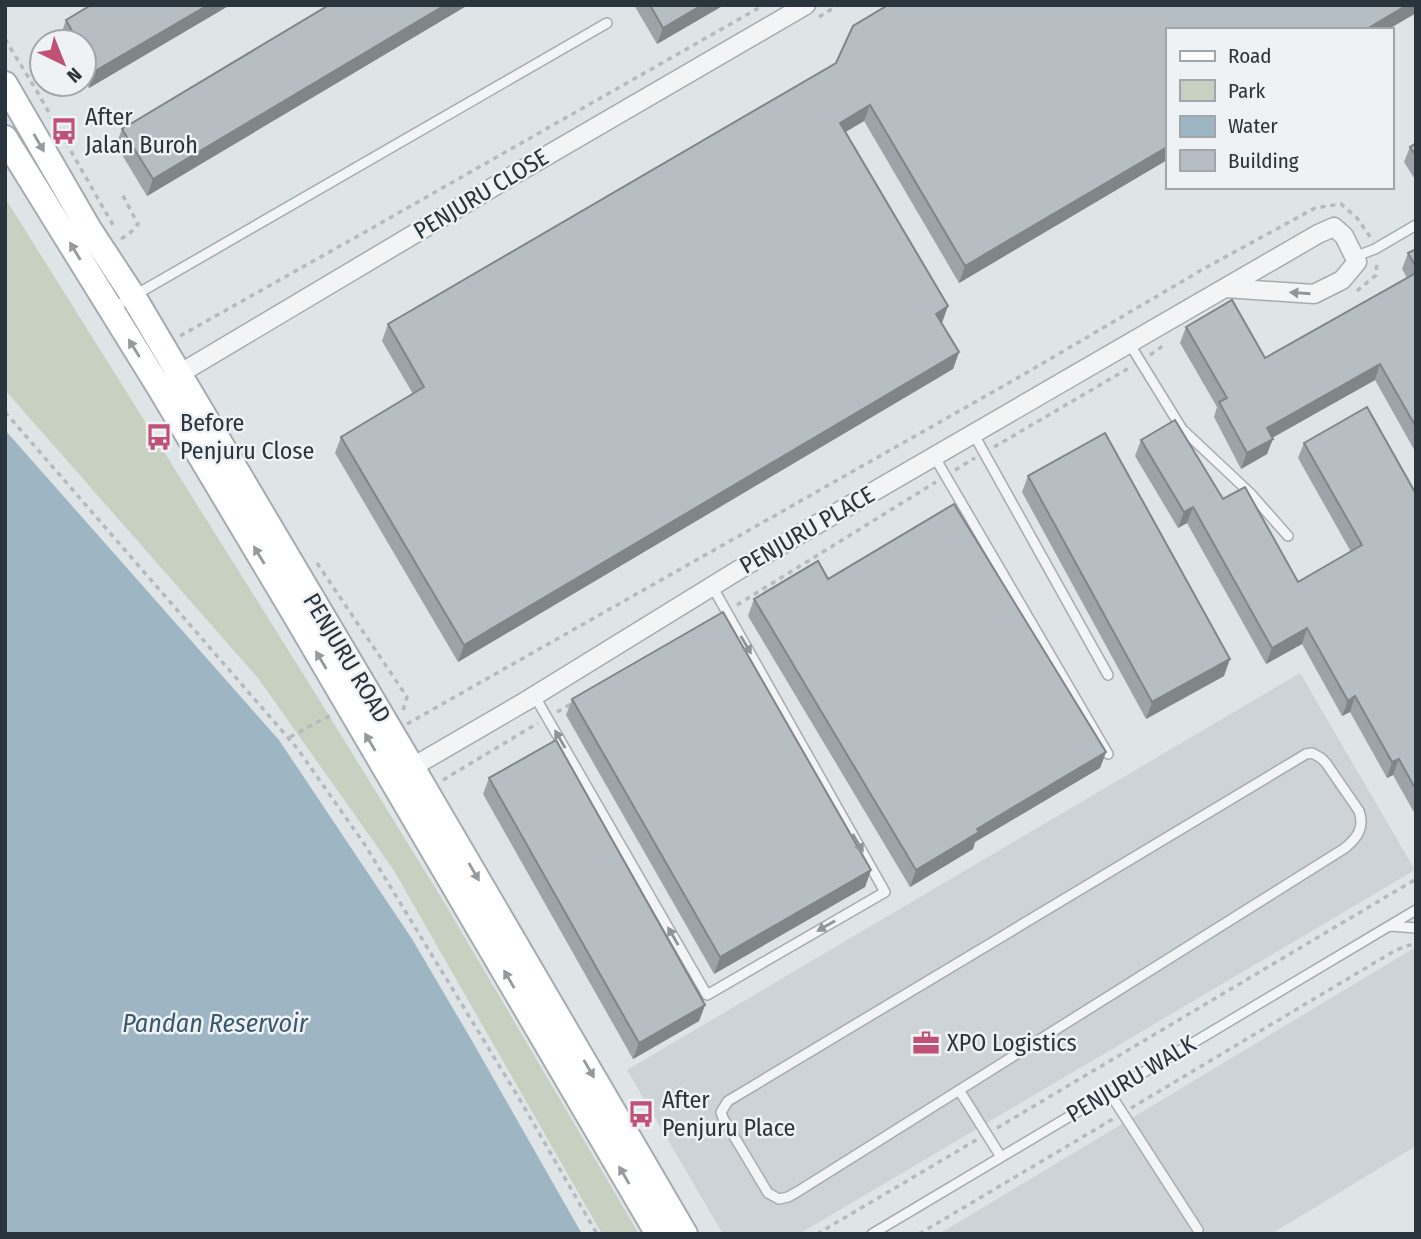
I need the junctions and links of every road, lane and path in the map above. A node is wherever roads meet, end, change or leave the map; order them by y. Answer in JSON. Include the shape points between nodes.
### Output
{"nodes":[{"id":1,"x":764,"y":5,"type":"edge"},
{"id":2,"x":806,"y":5,"type":"edge"},
{"id":3,"x":607,"y":23,"type":"dead end"},
{"id":4,"x":5,"y":39,"type":"edge"},
{"id":5,"x":5,"y":84,"type":"edge"},
{"id":6,"x":5,"y":138,"type":"edge"},
{"id":7,"x":121,"y":192,"type":"dead end"},
{"id":8,"x":1416,"y":225,"type":"edge"},
{"id":9,"x":114,"y":227,"type":"dead end"},
{"id":10,"x":121,"y":239,"type":"dead end"},
{"id":11,"x":1375,"y":249,"type":"junction"},
{"id":12,"x":1354,"y":257,"type":"junction"},
{"id":13,"x":1225,"y":288,"type":"junction"},
{"id":14,"x":1354,"y":292,"type":"dead end"},
{"id":15,"x":133,"y":296,"type":"junction"},
{"id":16,"x":110,"y":309,"type":"junction"},
{"id":17,"x":180,"y":336,"type":"dead end"},
{"id":18,"x":1170,"y":341,"type":"dead end"},
{"id":19,"x":1129,"y":344,"type":"junction"},
{"id":20,"x":1140,"y":362,"type":"junction"},
{"id":21,"x":169,"y":380,"type":"junction"},
{"id":22,"x":5,"y":412,"type":"edge"},
{"id":23,"x":973,"y":433,"type":"junction"},
{"id":24,"x":984,"y":452,"type":"junction"},
{"id":25,"x":934,"y":456,"type":"junction"},
{"id":26,"x":946,"y":476,"type":"junction"},
{"id":27,"x":961,"y":503,"type":"junction"},
{"id":28,"x":950,"y":509,"type":"edge"},
{"id":29,"x":1288,"y":536,"type":"dead end"},
{"id":30,"x":712,"y":586,"type":"junction"},
{"id":31,"x":726,"y":612,"type":"junction"},
{"id":32,"x":1108,"y":675,"type":"dead end"},
{"id":33,"x":534,"y":695,"type":"junction"},
{"id":34,"x":583,"y":697,"type":"edge"},
{"id":35,"x":547,"y":718,"type":"junction"},
{"id":36,"x":314,"y":724,"type":"dead end"},
{"id":37,"x":392,"y":732,"type":"junction"},
{"id":38,"x":290,"y":737,"type":"junction"},
{"id":39,"x":1108,"y":754,"type":"edge"},
{"id":40,"x":402,"y":773,"type":"junction"},
{"id":41,"x":426,"y":790,"type":"junction"},
{"id":42,"x":1416,"y":878,"type":"edge"},
{"id":43,"x":1416,"y":910,"type":"edge"},
{"id":44,"x":1390,"y":926,"type":"junction"},
{"id":45,"x":1416,"y":928,"type":"edge"},
{"id":46,"x":1416,"y":943,"type":"edge"},
{"id":47,"x":959,"y":1090,"type":"junction"},
{"id":48,"x":1109,"y":1093,"type":"junction"},
{"id":49,"x":1122,"y":1113,"type":"junction"},
{"id":50,"x":987,"y":1134,"type":"junction"},
{"id":51,"x":1001,"y":1157,"type":"junction"},
{"id":52,"x":1198,"y":1230,"type":"dead end"},
{"id":53,"x":597,"y":1234,"type":"edge"},
{"id":54,"x":658,"y":1234,"type":"edge"},
{"id":55,"x":685,"y":1234,"type":"edge"},
{"id":56,"x":817,"y":1234,"type":"edge"},
{"id":57,"x":872,"y":1234,"type":"edge"},
{"id":58,"x":919,"y":1234,"type":"edge"}],
"edges":[{"from":1,"to":17,"type":"path"},
{"from":2,"to":21,"type":"street","name":"PENJURU CLOSE"},
{"from":3,"to":15,"type":"lane"},
{"from":4,"to":9,"type":"path"},
{"from":5,"to":15,"type":"main road","name":"PENJURU ROAD","one_way":true},
{"from":16,"to":6,"type":"main road","name":"PENJURU ROAD","one_way":true},
{"from":7,"to":10,"type":"path","via":[[138,224]]},
{"from":8,"to":11,"type":"lane"},
{"from":11,"to":12,"type":"lane"},
{"from":11,"to":14,"type":"path","via":[[1376,275]]},
{"from":11,"to":37,"type":"path","via":[[1357,218],[1341,204],[1315,208]]},
{"from":12,"to":13,"type":"street","one_way":true,"via":[[1357,262],[1342,280],[1314,294]]},
{"from":12,"to":13,"type":"street","name":"PENJURU PLACE","via":[[1334,227]]},
{"from":13,"to":19,"type":"street","name":"PENJURU PLACE"},
{"from":15,"to":16,"type":"lane"},
{"from":15,"to":21,"type":"main road","name":"PENJURU ROAD"},
{"from":21,"to":16,"type":"main road","name":"PENJURU ROAD","one_way":true},
{"from":18,"to":20,"type":"path"},
{"from":19,"to":20,"type":"lane"},
{"from":19,"to":23,"type":"street","name":"PENJURU PLACE"},
{"from":20,"to":24,"type":"path"},
{"from":20,"to":29,"type":"lane","via":[[1182,429]]},
{"from":21,"to":37,"type":"main road","name":"PENJURU ROAD"},
{"from":40,"to":21,"type":"main road","name":"PENJURU ROAD","one_way":true},
{"from":22,"to":38,"type":"path"},
{"from":23,"to":24,"type":"lane"},
{"from":23,"to":25,"type":"street","name":"PENJURU PLACE"},
{"from":24,"to":26,"type":"path"},
{"from":24,"to":32,"type":"lane"},
{"from":25,"to":26,"type":"lane"},
{"from":25,"to":30,"type":"street","name":"PENJURU PLACE"},
{"from":26,"to":27,"type":"lane"},
{"from":26,"to":31,"type":"path"},
{"from":27,"to":28,"type":"lane"},
{"from":27,"to":39,"type":"lane"},
{"from":30,"to":31,"type":"lane"},
{"from":30,"to":33,"type":"street","name":"PENJURU PLACE"},
{"from":31,"to":35,"type":"lane","one_way":true,"via":[[885,892],[707,996]]},
{"from":33,"to":35,"type":"lane"},
{"from":33,"to":40,"type":"street","name":"PENJURU PLACE"},
{"from":34,"to":35,"type":"path"},
{"from":35,"to":41,"type":"path"},
{"from":36,"to":38,"type":"path"},
{"from":37,"to":40,"type":"main road","name":"PENJURU ROAD"},
{"from":38,"to":53,"type":"path","via":[[365,845]]},
{"from":40,"to":41,"type":"main road","name":"PENJURU ROAD"},
{"from":54,"to":40,"type":"main road","name":"PENJURU ROAD","one_way":true},
{"from":41,"to":55,"type":"main road","name":"PENJURU ROAD","one_way":true},
{"from":42,"to":50,"type":"path"},
{"from":43,"to":44,"type":"lane","name":"PENJURU WALK"},
{"from":44,"to":45,"type":"lane"},
{"from":44,"to":48,"type":"lane","name":"PENJURU WALK"},
{"from":46,"to":49,"type":"path","via":[[1396,950]]},
{"from":47,"to":47,"type":"lane","via":[[779,1199],[768,1193],[721,1112],[728,1101],[1306,754],[1326,763],[1359,811],[1362,820],[1357,838]]},
{"from":47,"to":50,"type":"lane"},
{"from":48,"to":49,"type":"lane"},
{"from":48,"to":51,"type":"lane","name":"PENJURU WALK"},
{"from":49,"to":52,"type":"lane"},
{"from":49,"to":58,"type":"path"},
{"from":50,"to":51,"type":"lane"},
{"from":50,"to":56,"type":"path"},
{"from":51,"to":57,"type":"lane","name":"PENJURU WALK"}]}
